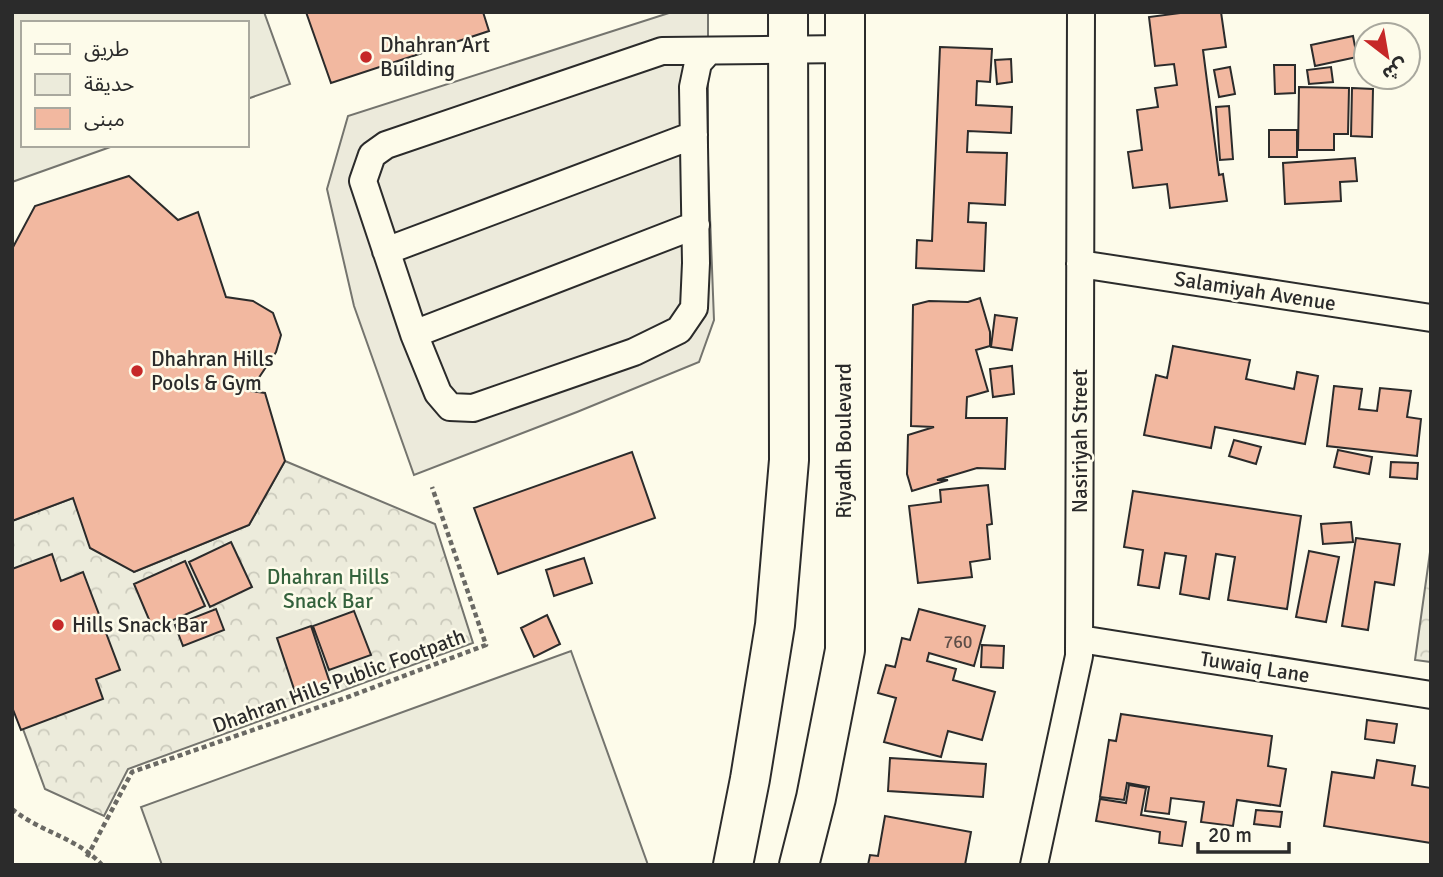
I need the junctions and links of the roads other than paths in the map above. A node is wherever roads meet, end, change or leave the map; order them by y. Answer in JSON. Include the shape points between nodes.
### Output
{"nodes":[{"id":1,"x":788,"y":12,"type":"edge"},
{"id":2,"x":1081,"y":12,"type":"edge"},
{"id":3,"x":845,"y":31,"type":"edge"},
{"id":4,"x":788,"y":50,"type":"junction"},
{"id":5,"x":708,"y":52,"type":"junction"},
{"id":6,"x":694,"y":135,"type":"junction"},
{"id":7,"x":696,"y":225,"type":"junction"},
{"id":8,"x":386,"y":251,"type":"junction"},
{"id":9,"x":1080,"y":264,"type":"junction"},
{"id":10,"x":1431,"y":318,"type":"edge"},
{"id":11,"x":414,"y":334,"type":"junction"},
{"id":12,"x":1080,"y":639,"type":"junction"},
{"id":13,"x":1431,"y":695,"type":"edge"},
{"id":14,"x":733,"y":865,"type":"edge"},
{"id":15,"x":799,"y":865,"type":"edge"},
{"id":16,"x":1034,"y":865,"type":"edge"}],
"edges":[{"from":1,"to":4,"type":"main road"},
{"from":2,"to":9,"type":"street","name":"Nasiriyah Street"},
{"from":3,"to":4,"type":"street"},
{"from":3,"to":15,"type":"main road","name":"Riyadh Boulevard","via":[[845,650]]},
{"from":4,"to":5,"type":"street"},
{"from":4,"to":14,"type":"main road","via":[[789,460],[775,625]]},
{"from":5,"to":6,"type":"street","via":[[698,63],[693,87]]},
{"from":5,"to":8,"type":"street","via":[[662,51],[386,145],[372,155],[363,181]]},
{"from":6,"to":7,"type":"street"},
{"from":6,"to":8,"type":"street"},
{"from":7,"to":11,"type":"street"},
{"from":7,"to":11,"type":"street","via":[[694,308],[679,330],[634,352],[473,408],[450,407],[438,393]]},
{"from":8,"to":11,"type":"street"},
{"from":9,"to":10,"type":"street","name":"Salamiyah Avenue"},
{"from":9,"to":12,"type":"street","name":"Nasiriyah Street"},
{"from":12,"to":13,"type":"street","name":"Tuwaiq Lane"},
{"from":12,"to":16,"type":"street","name":"Nasiriyah Street"}]}
